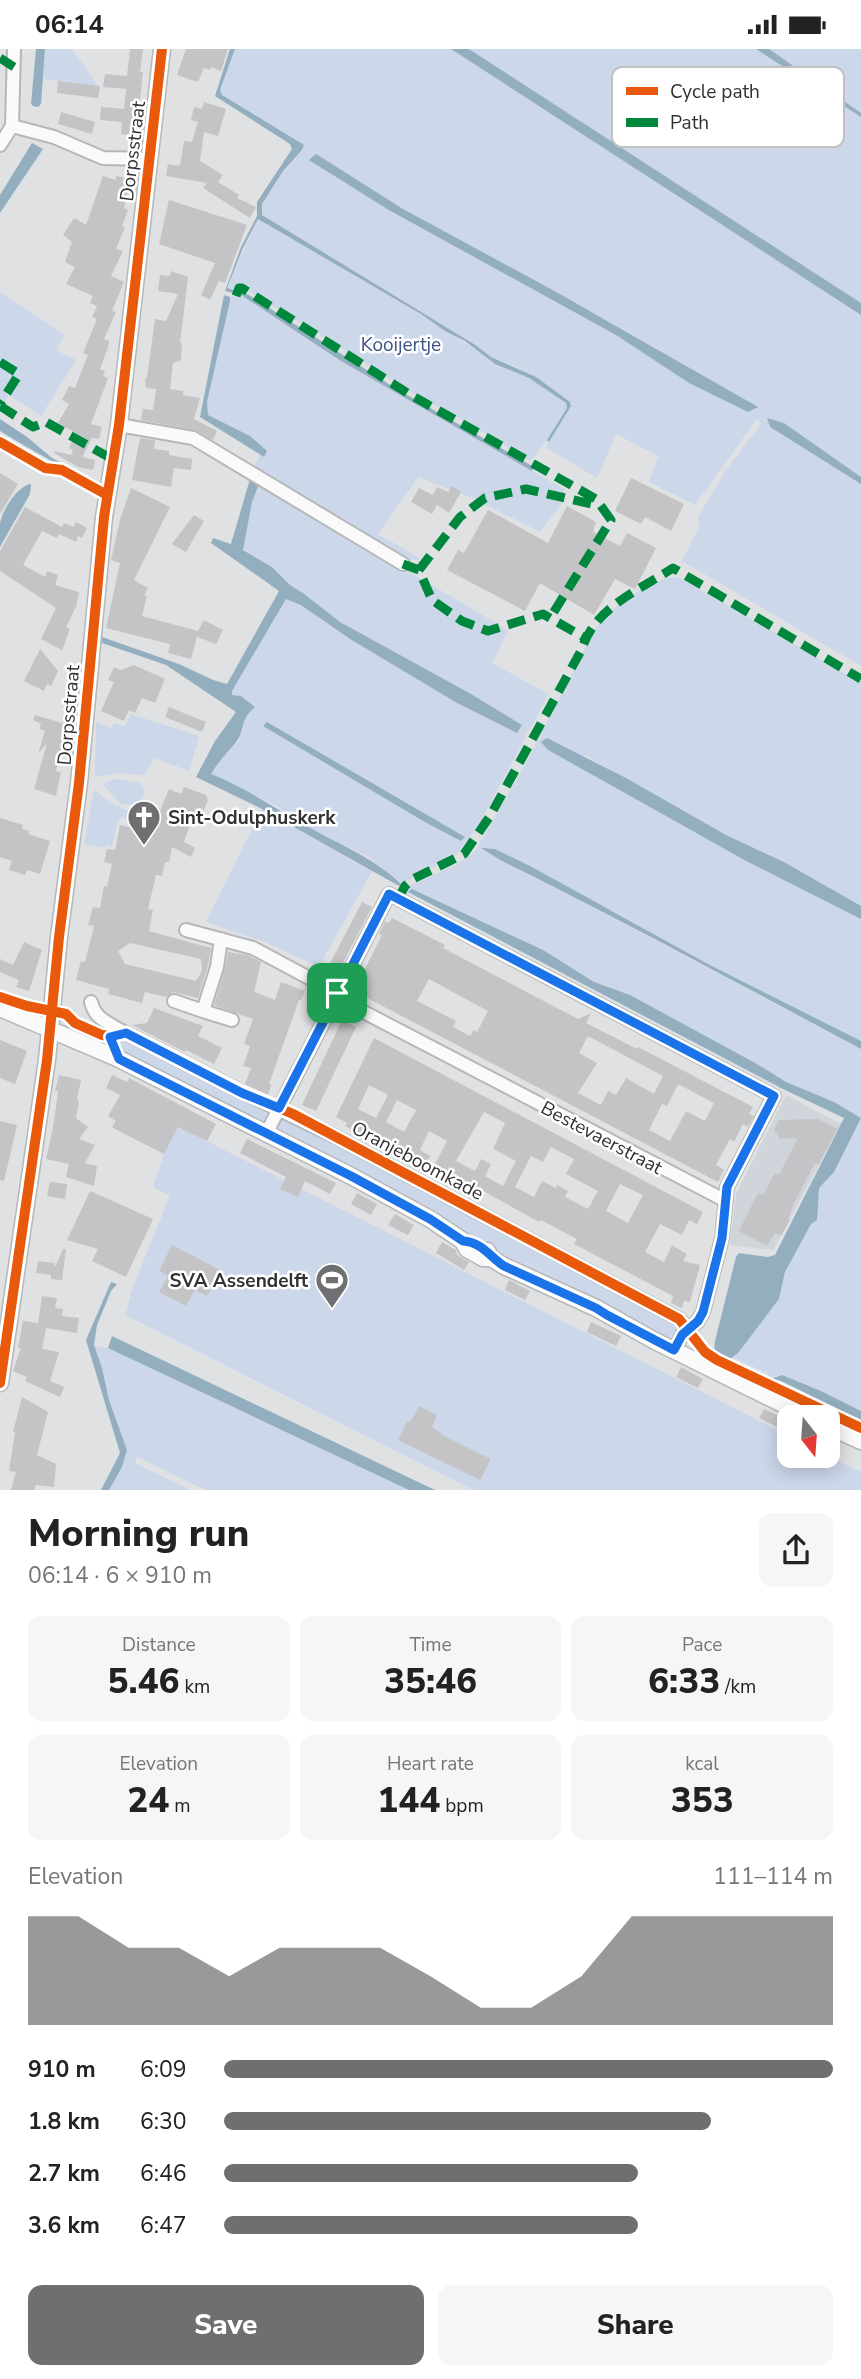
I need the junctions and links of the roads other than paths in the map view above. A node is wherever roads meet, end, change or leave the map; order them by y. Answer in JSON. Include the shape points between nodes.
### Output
{"nodes":[{"id":1,"x":14,"y":49,"type":"edge"},
{"id":2,"x":162,"y":49,"type":"edge"},
{"id":3,"x":0,"y":58,"type":"edge"},
{"id":4,"x":14,"y":67,"type":"junction"},
{"id":5,"x":12,"y":126,"type":"junction"},
{"id":6,"x":0,"y":145,"type":"edge"},
{"id":7,"x":148,"y":159,"type":"junction"},
{"id":8,"x":119,"y":425,"type":"junction"},
{"id":9,"x":403,"y":564,"type":"dead end"},
{"id":10,"x":186,"y":930,"type":"dead end"},
{"id":11,"x":221,"y":939,"type":"junction"},
{"id":12,"x":336,"y":995,"type":"junction"},
{"id":13,"x":174,"y":1001,"type":"dead end"},
{"id":14,"x":92,"y":1002,"type":"dead end"},
{"id":15,"x":0,"y":1008,"type":"edge"},
{"id":16,"x":203,"y":1011,"type":"junction"},
{"id":17,"x":232,"y":1020,"type":"dead end"},
{"id":18,"x":49,"y":1029,"type":"junction"},
{"id":19,"x":279,"y":1108,"type":"junction"},
{"id":20,"x":266,"y":1134,"type":"junction"},
{"id":21,"x":726,"y":1201,"type":"junction"},
{"id":22,"x":689,"y":1329,"type":"junction"},
{"id":23,"x":674,"y":1350,"type":"junction"},
{"id":24,"x":0,"y":1383,"type":"edge"},
{"id":25,"x":785,"y":1405,"type":"edge"},
{"id":26,"x":840,"y":1431,"type":"edge"},
{"id":27,"x":861,"y":1441,"type":"edge"}],
"edges":[{"from":1,"to":4,"type":"street"},
{"from":2,"to":7,"type":"street","name":"Dorpsstraat"},
{"from":3,"to":4,"type":"street"},
{"from":4,"to":5,"type":"street"},
{"from":5,"to":6,"type":"street"},
{"from":5,"to":7,"type":"street","via":[[54,137],[103,158]]},
{"from":7,"to":8,"type":"street","name":"Dorpsstraat"},
{"from":8,"to":9,"type":"street","via":[[193,438]]},
{"from":8,"to":18,"type":"street","name":"Dorpsstraat","via":[[104,517],[79,783]]},
{"from":10,"to":11,"type":"street","name":"Bestevaerstraat"},
{"from":11,"to":12,"type":"street","name":"Bestevaerstraat","via":[[253,947]]},
{"from":11,"to":16,"type":"street"},
{"from":12,"to":19,"type":"street"},
{"from":12,"to":21,"type":"street","name":"Bestevaerstraat"},
{"from":12,"to":21,"type":"street","via":[[389,894],[774,1096],[727,1187]]},
{"from":13,"to":16,"type":"street"},
{"from":14,"to":19,"type":"street","name":"Oranjeboomkade","via":[[100,1019]]},
{"from":15,"to":18,"type":"street"},
{"from":16,"to":17,"type":"street"},
{"from":18,"to":20,"type":"street"},
{"from":18,"to":24,"type":"street","name":"Dorpsstraat"},
{"from":19,"to":20,"type":"street"},
{"from":19,"to":22,"type":"street","name":"Oranjeboomkade","via":[[679,1319]]},
{"from":20,"to":23,"type":"street","via":[[472,1242],[504,1266]]},
{"from":21,"to":22,"type":"street","via":[[706,1303]]},
{"from":22,"to":23,"type":"street"},
{"from":23,"to":25,"type":"street"},
{"from":26,"to":27,"type":"street"}]}
